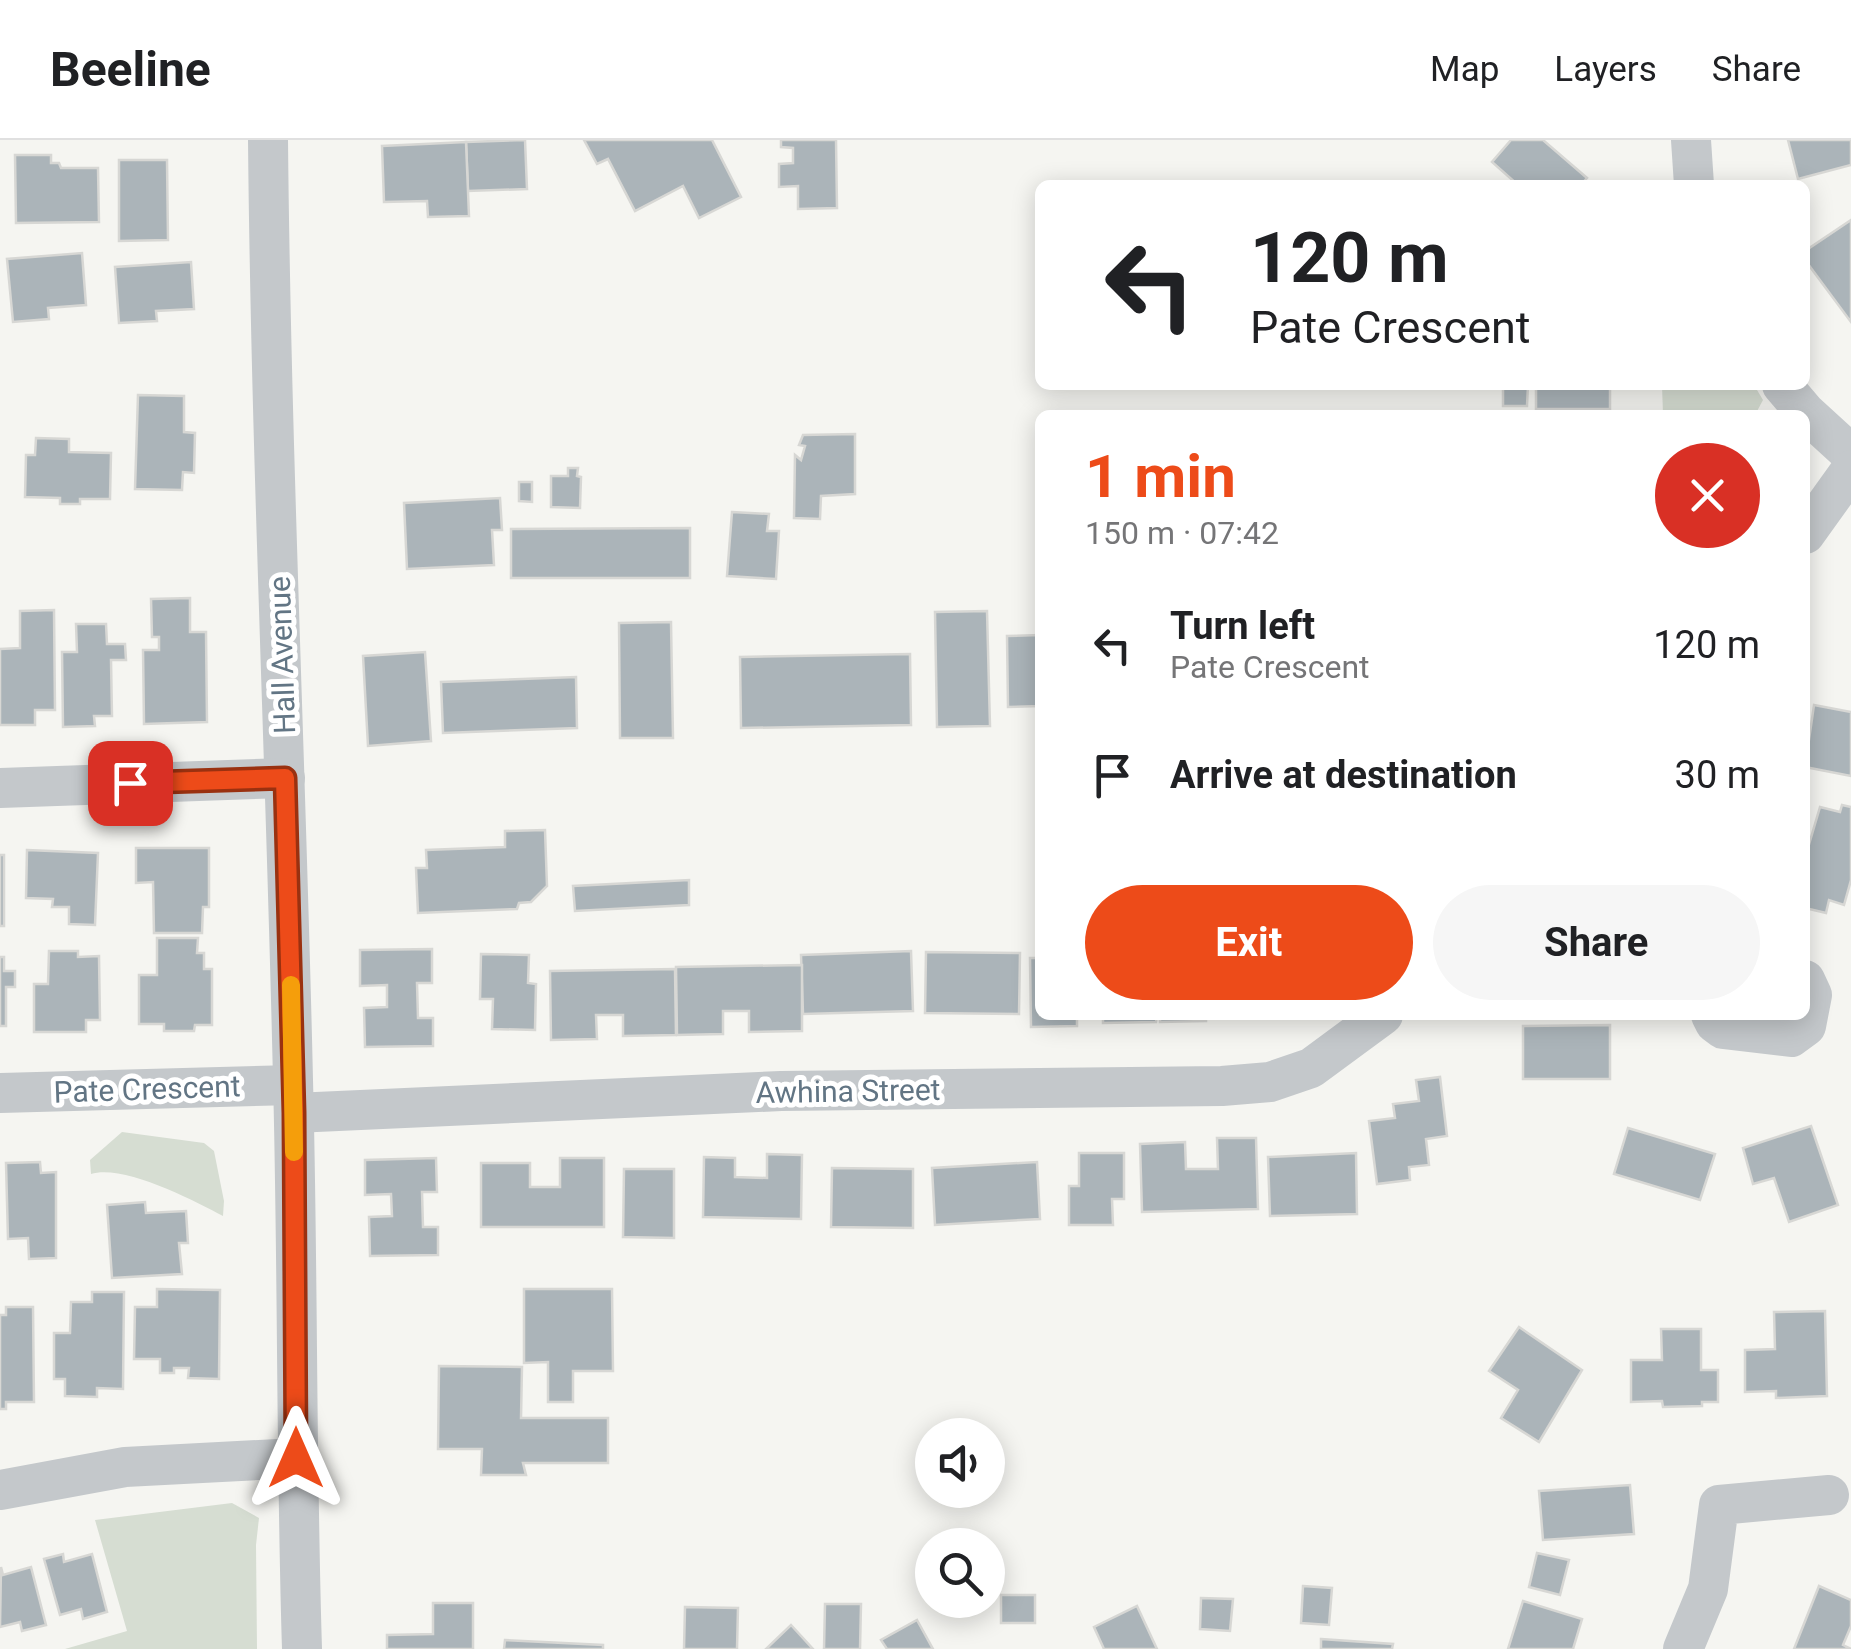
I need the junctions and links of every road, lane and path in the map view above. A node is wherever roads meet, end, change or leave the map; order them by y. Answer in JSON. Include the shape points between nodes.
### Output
{"nodes":[{"id":1,"x":268,"y":140,"type":"edge"},
{"id":2,"x":1692,"y":140,"type":"edge"},
{"id":3,"x":1694,"y":180,"type":"edge"},
{"id":4,"x":1786,"y":390,"type":"edge"},
{"id":5,"x":1803,"y":410,"type":"edge"},
{"id":6,"x":1810,"y":417,"type":"edge"},
{"id":7,"x":1851,"y":454,"type":"edge"},
{"id":8,"x":1851,"y":470,"type":"edge"},
{"id":9,"x":1810,"y":527,"type":"edge"},
{"id":10,"x":285,"y":778,"type":"junction"},
{"id":11,"x":0,"y":788,"type":"edge"},
{"id":12,"x":1376,"y":1020,"type":"edge"},
{"id":13,"x":1713,"y":1020,"type":"edge"},
{"id":14,"x":1807,"y":1020,"type":"edge"},
{"id":15,"x":0,"y":1093,"type":"edge"},
{"id":16,"x":294,"y":1099,"type":"junction"},
{"id":17,"x":296,"y":1458,"type":"junction"},
{"id":18,"x":0,"y":1490,"type":"edge"},
{"id":19,"x":1829,"y":1495,"type":"dead end"},
{"id":20,"x":302,"y":1649,"type":"edge"},
{"id":21,"x":1683,"y":1649,"type":"edge"}],
"edges":[{"from":1,"to":10,"type":"street","name":"Hall Avenue"},
{"from":2,"to":3,"type":"street"},
{"from":4,"to":5,"type":"street"},
{"from":6,"to":7,"type":"street"},
{"from":8,"to":9,"type":"street"},
{"from":10,"to":11,"type":"street"},
{"from":10,"to":16,"type":"street","name":"Hall Avenue"},
{"from":12,"to":16,"type":"street","name":"Awhina Street","via":[[1311,1068],[1270,1082],[1222,1086]]},
{"from":13,"to":14,"type":"street","via":[[1724,1029],[1791,1037]]},
{"from":15,"to":16,"type":"street","name":"Pate Crescent"},
{"from":16,"to":17,"type":"street","name":"Hall Avenue"},
{"from":17,"to":18,"type":"street","via":[[125,1467]]},
{"from":17,"to":20,"type":"street","name":"Hall Avenue"},
{"from":19,"to":21,"type":"street","via":[[1719,1505],[1708,1589]]}]}
